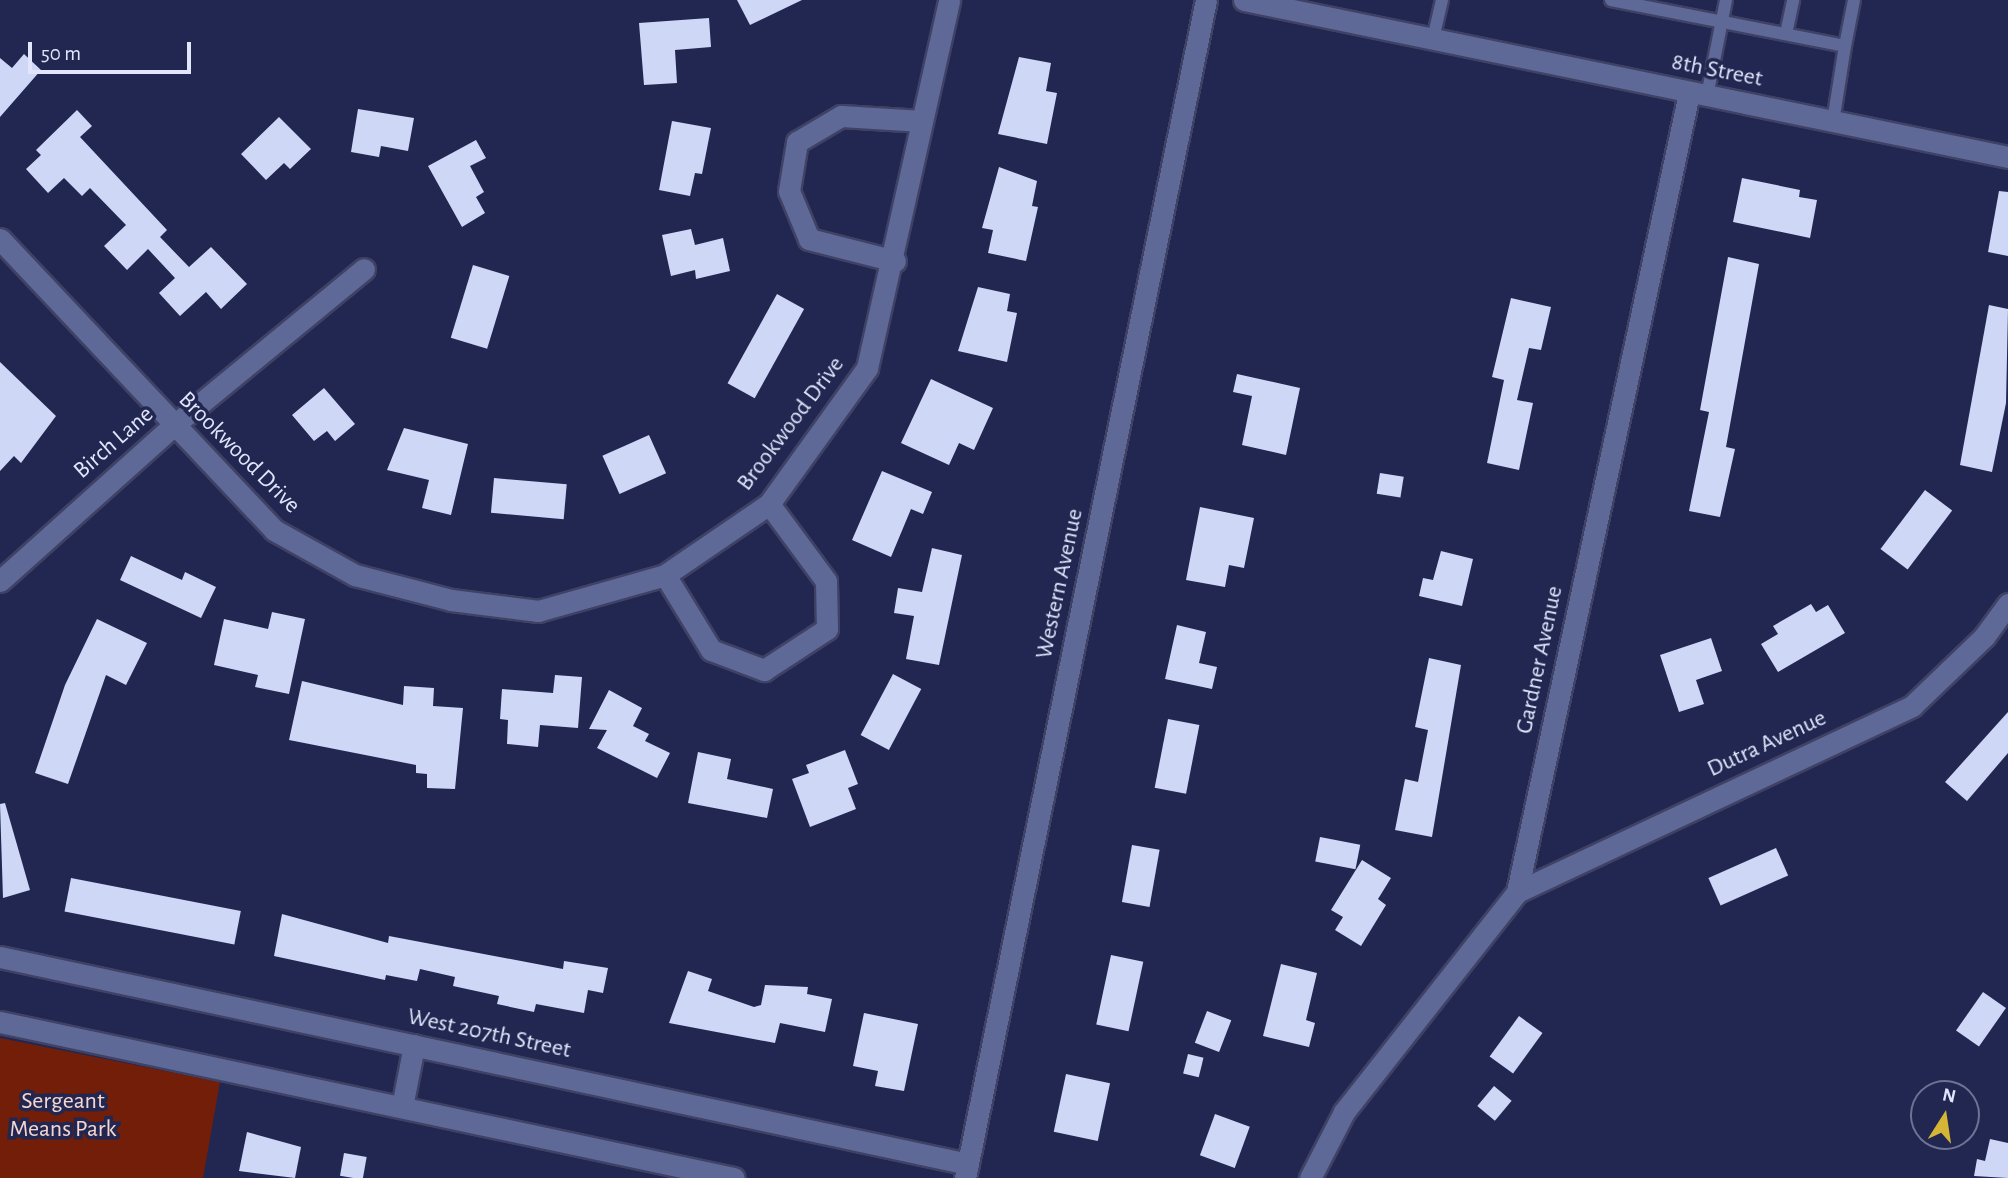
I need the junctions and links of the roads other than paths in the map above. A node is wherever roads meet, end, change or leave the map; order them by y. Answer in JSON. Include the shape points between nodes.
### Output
{"nodes":[{"id":1,"x":949,"y":0,"type":"edge"},
{"id":2,"x":1206,"y":0,"type":"edge"},
{"id":3,"x":1244,"y":0,"type":"edge"},
{"id":4,"x":1442,"y":0,"type":"edge"},
{"id":5,"x":1611,"y":0,"type":"edge"},
{"id":6,"x":1726,"y":0,"type":"edge"},
{"id":7,"x":1793,"y":0,"type":"edge"},
{"id":8,"x":1854,"y":0,"type":"edge"},
{"id":9,"x":1721,"y":21,"type":"junction"},
{"id":10,"x":1786,"y":34,"type":"junction"},
{"id":11,"x":1424,"y":38,"type":"junction"},
{"id":12,"x":1845,"y":46,"type":"junction"},
{"id":13,"x":1698,"y":95,"type":"junction"},
{"id":14,"x":922,"y":121,"type":"junction"},
{"id":15,"x":1833,"y":122,"type":"junction"},
{"id":16,"x":2008,"y":157,"type":"edge"},
{"id":17,"x":0,"y":239,"type":"edge"},
{"id":18,"x":895,"y":261,"type":"junction"},
{"id":19,"x":364,"y":269,"type":"dead end"},
{"id":20,"x":173,"y":426,"type":"junction"},
{"id":21,"x":769,"y":504,"type":"junction"},
{"id":22,"x":665,"y":575,"type":"junction"},
{"id":23,"x":0,"y":581,"type":"edge"},
{"id":24,"x":2008,"y":604,"type":"edge"},
{"id":25,"x":1517,"y":892,"type":"junction"},
{"id":26,"x":0,"y":957,"type":"edge"},
{"id":27,"x":0,"y":1022,"type":"edge"},
{"id":28,"x":414,"y":1045,"type":"junction"},
{"id":29,"x":402,"y":1107,"type":"junction"},
{"id":30,"x":966,"y":1171,"type":"edge"},
{"id":31,"x":734,"y":1178,"type":"edge"},
{"id":32,"x":1310,"y":1178,"type":"edge"}],
"edges":[{"from":1,"to":14,"type":"street","name":"Brookwood Drive"},
{"from":2,"to":30,"type":"street","name":"Western Avenue"},
{"from":3,"to":11,"type":"street","name":"8th Street"},
{"from":4,"to":11,"type":"lane"},
{"from":5,"to":9,"type":"lane"},
{"from":6,"to":9,"type":"lane"},
{"from":7,"to":10,"type":"lane"},
{"from":8,"to":12,"type":"lane"},
{"from":9,"to":10,"type":"lane"},
{"from":9,"to":13,"type":"lane"},
{"from":10,"to":12,"type":"lane"},
{"from":11,"to":13,"type":"street","name":"8th Street"},
{"from":12,"to":15,"type":"lane"},
{"from":13,"to":15,"type":"street","name":"8th Street"},
{"from":13,"to":25,"type":"street","name":"Gardner Avenue"},
{"from":14,"to":18,"type":"street","name":"Brookwood Drive"},
{"from":14,"to":18,"type":"street","via":[[841,116],[797,142],[789,191],[809,239]]},
{"from":15,"to":16,"type":"street","name":"8th Street"},
{"from":17,"to":20,"type":"street","name":"Brookwood Drive"},
{"from":18,"to":21,"type":"street","name":"Brookwood Drive","via":[[867,368]]},
{"from":19,"to":20,"type":"street","name":"Birch Lane"},
{"from":20,"to":22,"type":"street","name":"Brookwood Drive","via":[[274,530],[355,575],[451,600],[538,611]]},
{"from":20,"to":23,"type":"street","name":"Birch Lane"},
{"from":21,"to":22,"type":"street","name":"Brookwood Drive"},
{"from":21,"to":22,"type":"street","via":[[826,581],[827,629],[764,670],[711,650]]},
{"from":24,"to":25,"type":"street","name":"Dutra Avenue","via":[[1984,637],[1912,706]]},
{"from":25,"to":32,"type":"street","name":"Gardner Avenue","via":[[1344,1112]]},
{"from":26,"to":28,"type":"street","name":"West 207th Street"},
{"from":27,"to":29,"type":"street"},
{"from":28,"to":29,"type":"street"},
{"from":28,"to":30,"type":"street","name":"West 207th Street"},
{"from":29,"to":31,"type":"street"}]}
